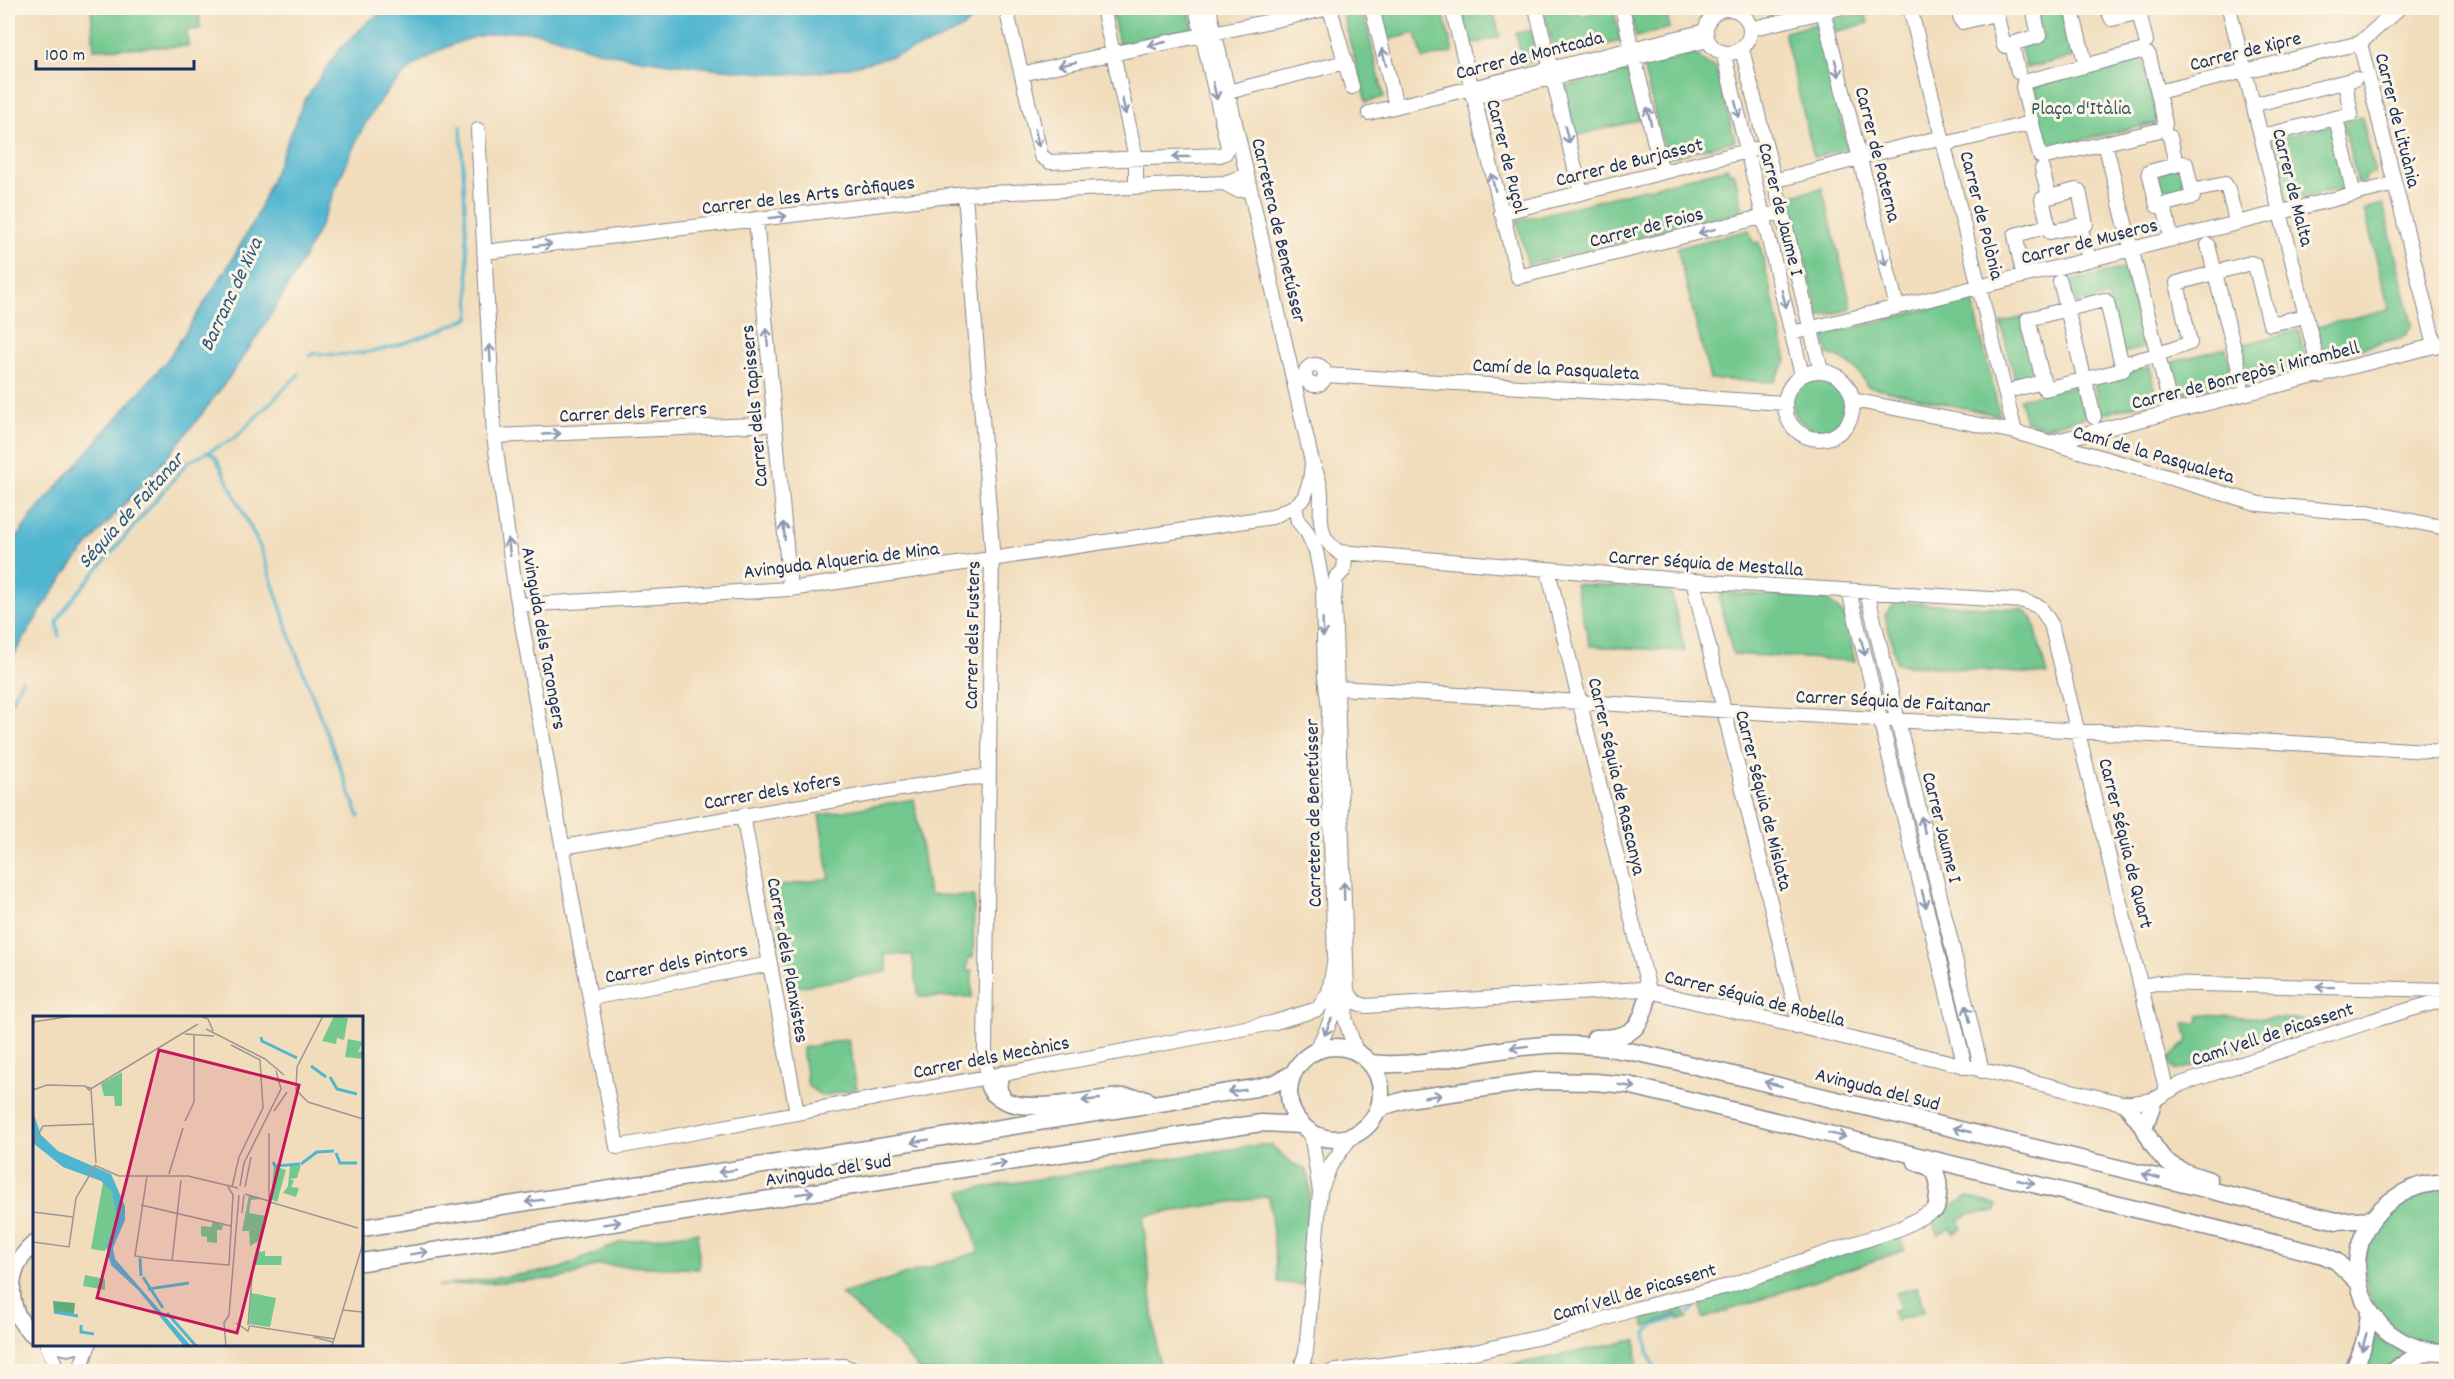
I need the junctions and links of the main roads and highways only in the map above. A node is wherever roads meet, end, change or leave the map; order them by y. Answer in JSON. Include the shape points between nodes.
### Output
{"nodes":[{"id":1,"x":1649,"y":991,"type":"road end"},
{"id":2,"x":1558,"y":1044,"type":"junction"},
{"id":3,"x":1370,"y":1063,"type":"junction"},
{"id":4,"x":1292,"y":1074,"type":"junction"},
{"id":5,"x":995,"y":1076,"type":"road end"},
{"id":6,"x":2160,"y":1096,"type":"road end"},
{"id":7,"x":1170,"y":1101,"type":"junction"},
{"id":8,"x":2126,"y":1104,"type":"road end"},
{"id":9,"x":1377,"y":1111,"type":"junction"},
{"id":10,"x":2144,"y":1128,"type":"junction"},
{"id":11,"x":1306,"y":1129,"type":"junction"},
{"id":12,"x":1900,"y":1151,"type":"junction"},
{"id":13,"x":2446,"y":1183,"type":"edge"},
{"id":14,"x":1936,"y":1209,"type":"road end"},
{"id":15,"x":2297,"y":1212,"type":"junction"},
{"id":16,"x":2372,"y":1219,"type":"junction"},
{"id":17,"x":363,"y":1228,"type":"edge"},
{"id":18,"x":33,"y":1245,"type":"edge"},
{"id":19,"x":363,"y":1262,"type":"edge"},
{"id":20,"x":11,"y":1271,"type":"edge"},
{"id":21,"x":2358,"y":1282,"type":"junction"},
{"id":22,"x":2368,"y":1310,"type":"junction"},
{"id":23,"x":22,"y":1328,"type":"edge"},
{"id":24,"x":2428,"y":1352,"type":"junction"},
{"id":25,"x":2446,"y":1352,"type":"edge"},
{"id":26,"x":2352,"y":1371,"type":"edge"},
{"id":27,"x":2392,"y":1371,"type":"edge"}],
"edges":[{"from":1,"to":2,"type":"main road","via":[[1640,1023],[1624,1036],[1579,1038]]},
{"from":2,"to":3,"type":"main road","name":"Avinguda del Sud","one_way":true,"via":[[1403,1064]]},
{"from":15,"to":2,"type":"main road","name":"Avinguda del Sud","one_way":true,"via":[[1675,1061],[1597,1046]]},
{"from":3,"to":4,"type":"main road","via":[[1356,1052],[1329,1047],[1315,1051]]},
{"from":3,"to":9,"type":"main road","via":[[1380,1086]]},
{"from":4,"to":7,"type":"main road","name":"Avinguda del Sud","one_way":true,"via":[[1261,1087]]},
{"from":4,"to":11,"type":"main road","via":[[1289,1101],[1293,1114]]},
{"from":7,"to":5,"type":"main road","one_way":true,"via":[[1123,1097],[1014,1104],[999,1092]]},
{"from":6,"to":10,"type":"main road"},
{"from":7,"to":17,"type":"main road","name":"Avinguda del Sud","one_way":true},
{"from":8,"to":10,"type":"main road"},
{"from":9,"to":11,"type":"main road","via":[[1371,1122],[1351,1137],[1330,1139]]},
{"from":9,"to":12,"type":"main road","one_way":true,"via":[[1408,1099],[1515,1083],[1594,1082],[1665,1093]]},
{"from":10,"to":15,"type":"main road","via":[[2161,1158],[2177,1170],[2265,1197]]},
{"from":19,"to":11,"type":"main road","name":"Avinguda del Sud","one_way":true,"via":[[1261,1123]]},
{"from":12,"to":14,"type":"main road","via":[[1934,1172],[1939,1193]]},
{"from":12,"to":21,"type":"main road","one_way":true,"via":[[2323,1255]]},
{"from":13,"to":16,"type":"main road","via":[[2413,1187],[2390,1200]]},
{"from":15,"to":16,"type":"main road","name":"Avinguda del Sud","via":[[2337,1221]]},
{"from":16,"to":21,"type":"main road","via":[[2357,1260]]},
{"from":18,"to":20,"type":"main road"},
{"from":20,"to":23,"type":"main road","via":[[12,1297]]},
{"from":21,"to":22,"type":"main road"},
{"from":22,"to":24,"type":"main road","via":[[2387,1333],[2406,1346]]},
{"from":22,"to":26,"type":"main road","one_way":true,"via":[[2368,1330]]},
{"from":24,"to":25,"type":"main road"},
{"from":24,"to":27,"type":"main road"}]}
